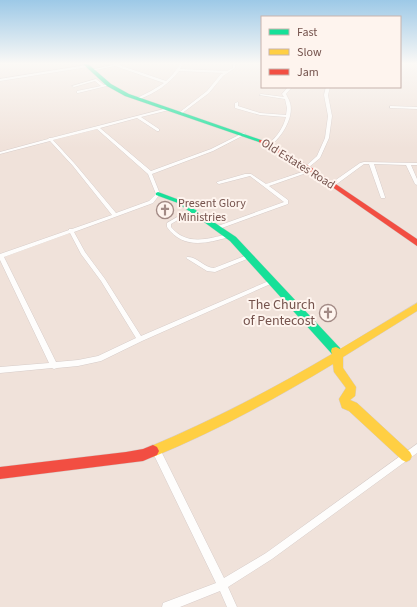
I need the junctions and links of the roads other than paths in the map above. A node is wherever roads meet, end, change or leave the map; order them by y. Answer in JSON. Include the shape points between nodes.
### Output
{"nodes":[{"id":1,"x":121,"y":91,"type":"edge"},
{"id":2,"x":155,"y":91,"type":"edge"},
{"id":3,"x":209,"y":91,"type":"edge"},
{"id":4,"x":286,"y":91,"type":"edge"},
{"id":5,"x":327,"y":91,"type":"edge"},
{"id":6,"x":261,"y":95,"type":"dead end"},
{"id":7,"x":140,"y":98,"type":"junction"},
{"id":8,"x":286,"y":98,"type":"junction"},
{"id":9,"x":237,"y":102,"type":"dead end"},
{"id":10,"x":391,"y":107,"type":"dead end"},
{"id":11,"x":168,"y":108,"type":"junction"},
{"id":12,"x":417,"y":108,"type":"edge"},
{"id":13,"x":181,"y":113,"type":"junction"},
{"id":14,"x":287,"y":116,"type":"junction"},
{"id":15,"x":138,"y":117,"type":"junction"},
{"id":16,"x":97,"y":127,"type":"junction"},
{"id":17,"x":158,"y":130,"type":"dead end"},
{"id":18,"x":244,"y":134,"type":"junction"},
{"id":19,"x":50,"y":139,"type":"junction"},
{"id":20,"x":269,"y":145,"type":"junction"},
{"id":21,"x":0,"y":153,"type":"edge"},
{"id":22,"x":371,"y":163,"type":"junction"},
{"id":23,"x":408,"y":164,"type":"junction"},
{"id":24,"x":417,"y":164,"type":"edge"},
{"id":25,"x":309,"y":168,"type":"junction"},
{"id":26,"x":150,"y":173,"type":"junction"},
{"id":27,"x":219,"y":184,"type":"dead end"},
{"id":28,"x":417,"y":184,"type":"edge"},
{"id":29,"x":332,"y":185,"type":"junction"},
{"id":30,"x":266,"y":186,"type":"junction"},
{"id":31,"x":158,"y":194,"type":"junction"},
{"id":32,"x":383,"y":197,"type":"dead end"},
{"id":33,"x":192,"y":210,"type":"junction"},
{"id":34,"x":115,"y":215,"type":"junction"},
{"id":35,"x":217,"y":228,"type":"junction"},
{"id":36,"x":71,"y":230,"type":"junction"},
{"id":37,"x":228,"y":236,"type":"junction"},
{"id":38,"x":417,"y":243,"type":"edge"},
{"id":39,"x":0,"y":256,"type":"edge"},
{"id":40,"x":250,"y":256,"type":"junction"},
{"id":41,"x":189,"y":258,"type":"dead end"},
{"id":42,"x":273,"y":281,"type":"junction"},
{"id":43,"x":417,"y":307,"type":"edge"},
{"id":44,"x":140,"y":338,"type":"junction"},
{"id":45,"x":338,"y":354,"type":"junction"},
{"id":46,"x":54,"y":366,"type":"junction"},
{"id":47,"x":0,"y":370,"type":"edge"},
{"id":48,"x":417,"y":448,"type":"edge"},
{"id":49,"x":156,"y":450,"type":"junction"},
{"id":50,"x":406,"y":456,"type":"junction"},
{"id":51,"x":0,"y":473,"type":"edge"},
{"id":52,"x":222,"y":585,"type":"junction"},
{"id":53,"x":167,"y":607,"type":"edge"},
{"id":54,"x":232,"y":607,"type":"edge"}],
"edges":[{"from":1,"to":7,"type":"street","name":"Old Estates Road"},
{"from":2,"to":7,"type":"street"},
{"from":3,"to":13,"type":"street"},
{"from":4,"to":8,"type":"street","via":[[284,94]]},
{"from":5,"to":25,"type":"street","via":[[330,126],[319,157]]},
{"from":6,"to":8,"type":"street"},
{"from":7,"to":11,"type":"street","name":"Old Estates Road"},
{"from":8,"to":14,"type":"street"},
{"from":9,"to":14,"type":"street","via":[[236,107],[256,113]]},
{"from":10,"to":12,"type":"street"},
{"from":11,"to":13,"type":"street","name":"Old Estates Road"},
{"from":11,"to":15,"type":"street"},
{"from":13,"to":18,"type":"street","name":"Old Estates Road"},
{"from":14,"to":20,"type":"street","via":[[280,136]]},
{"from":15,"to":16,"type":"street"},
{"from":15,"to":17,"type":"street"},
{"from":16,"to":19,"type":"street"},
{"from":16,"to":26,"type":"street"},
{"from":18,"to":20,"type":"street","name":"Old Estates Road"},
{"from":18,"to":26,"type":"street","via":[[212,150]]},
{"from":19,"to":21,"type":"street"},
{"from":19,"to":34,"type":"street"},
{"from":20,"to":25,"type":"street","name":"Old Estates Road"},
{"from":22,"to":23,"type":"street"},
{"from":22,"to":29,"type":"street","via":[[361,164]]},
{"from":22,"to":32,"type":"street"},
{"from":23,"to":24,"type":"street"},
{"from":23,"to":28,"type":"street"},
{"from":25,"to":29,"type":"street","name":"Old Estates Road"},
{"from":25,"to":30,"type":"street"},
{"from":26,"to":31,"type":"street"},
{"from":27,"to":30,"type":"street","via":[[247,174]]},
{"from":29,"to":38,"type":"street","name":"Old Estates Road"},
{"from":30,"to":35,"type":"street","via":[[286,203]]},
{"from":31,"to":33,"type":"street","via":[[180,202]]},
{"from":31,"to":34,"type":"street","via":[[151,202]]},
{"from":33,"to":35,"type":"street"},
{"from":33,"to":37,"type":"street","via":[[169,223],[169,227],[180,238],[204,241]]},
{"from":34,"to":36,"type":"street"},
{"from":35,"to":37,"type":"street"},
{"from":36,"to":39,"type":"street"},
{"from":36,"to":44,"type":"street","via":[[83,253]]},
{"from":37,"to":40,"type":"street"},
{"from":39,"to":46,"type":"street"},
{"from":40,"to":41,"type":"street","via":[[215,270],[209,270]]},
{"from":40,"to":42,"type":"street"},
{"from":42,"to":44,"type":"street"},
{"from":42,"to":45,"type":"street"},
{"from":43,"to":45,"type":"street"},
{"from":44,"to":46,"type":"street","via":[[99,359]]},
{"from":45,"to":49,"type":"street","via":[[261,401],[200,432]]},
{"from":45,"to":50,"type":"street","via":[[338,369],[351,387],[351,392],[344,399],[346,404],[353,407]]},
{"from":46,"to":47,"type":"street"},
{"from":48,"to":50,"type":"street"},
{"from":49,"to":51,"type":"street","via":[[126,458]]},
{"from":49,"to":52,"type":"street"},
{"from":50,"to":52,"type":"street","via":[[269,556]]},
{"from":52,"to":53,"type":"street"},
{"from":52,"to":54,"type":"street"}]}
